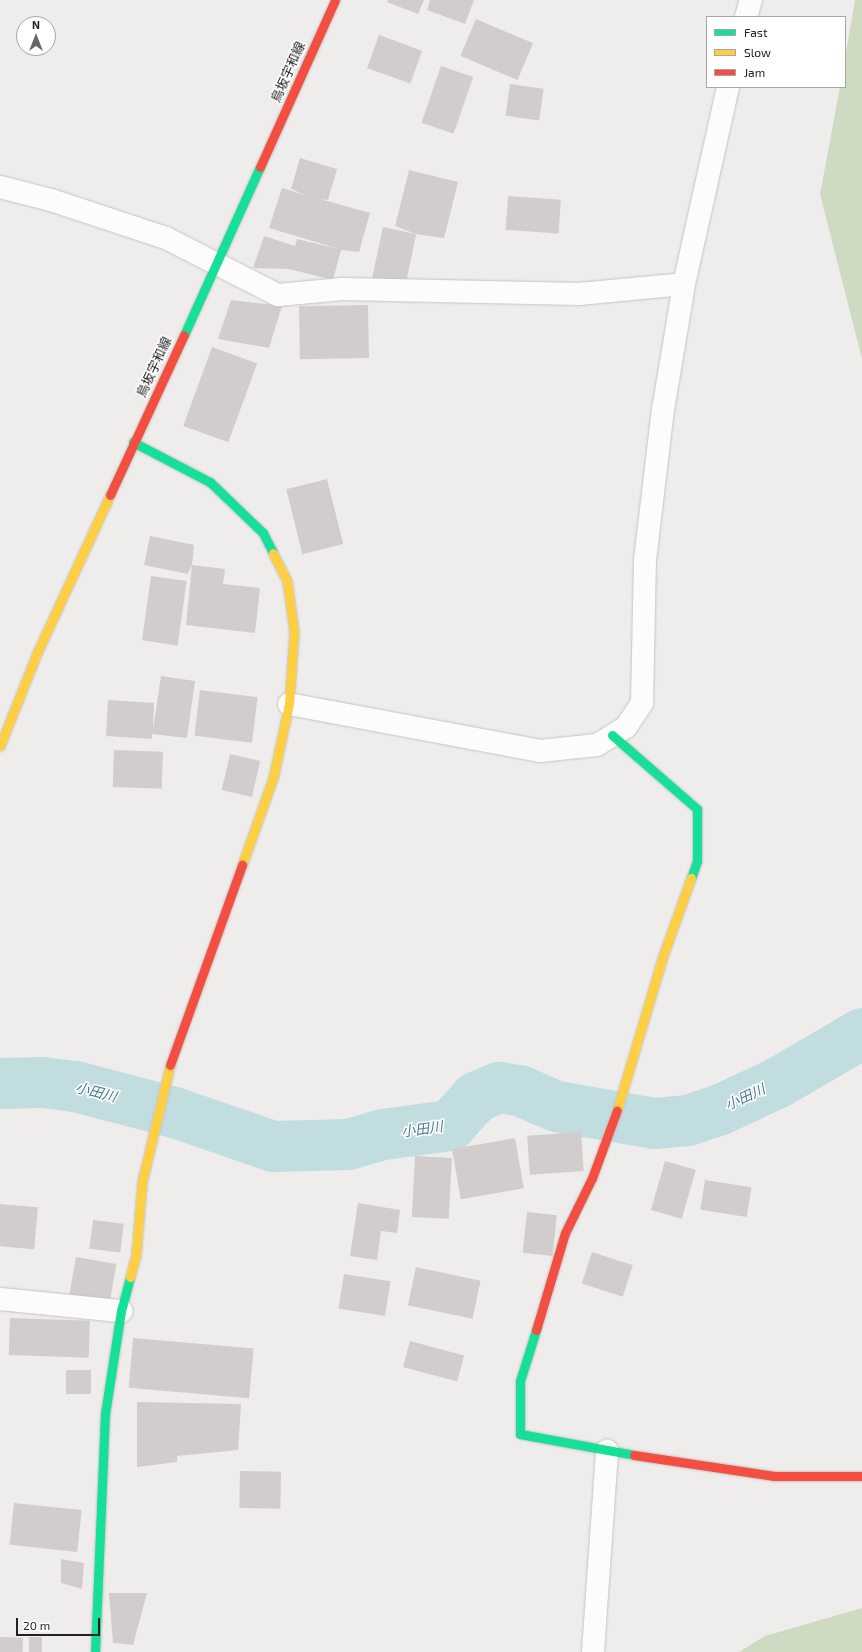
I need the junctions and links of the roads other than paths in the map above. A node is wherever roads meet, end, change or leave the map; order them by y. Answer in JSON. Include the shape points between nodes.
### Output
{"nodes":[{"id":1,"x":335,"y":0,"type":"edge"},
{"id":2,"x":751,"y":0,"type":"edge"},
{"id":3,"x":746,"y":16,"type":"edge"},
{"id":4,"x":728,"y":88,"type":"edge"},
{"id":5,"x":0,"y":187,"type":"edge"},
{"id":6,"x":217,"y":264,"type":"junction"},
{"id":7,"x":684,"y":284,"type":"junction"},
{"id":8,"x":134,"y":442,"type":"junction"},
{"id":9,"x":289,"y":704,"type":"junction"},
{"id":10,"x":612,"y":734,"type":"junction"},
{"id":11,"x":0,"y":746,"type":"edge"},
{"id":12,"x":0,"y":1299,"type":"edge"},
{"id":13,"x":120,"y":1312,"type":"junction"},
{"id":14,"x":607,"y":1450,"type":"junction"},
{"id":15,"x":862,"y":1476,"type":"edge"},
{"id":16,"x":95,"y":1652,"type":"edge"},
{"id":17,"x":593,"y":1652,"type":"edge"}],
"edges":[{"from":1,"to":6,"type":"street","name":"鳥坂宇和線"},
{"from":2,"to":3,"type":"street"},
{"from":4,"to":7,"type":"street"},
{"from":5,"to":6,"type":"street","via":[[51,200],[166,238]]},
{"from":6,"to":7,"type":"street","via":[[278,295],[343,289],[579,294]]},
{"from":6,"to":8,"type":"street","name":"鳥坂宇和線"},
{"from":7,"to":10,"type":"street","via":[[663,410],[645,560],[642,703],[626,727]]},
{"from":8,"to":9,"type":"street","via":[[210,482],[263,533],[287,581],[294,632]]},
{"from":8,"to":11,"type":"street","name":"鳥坂宇和線","via":[[37,653]]},
{"from":9,"to":10,"type":"street","via":[[540,751],[597,745]]},
{"from":9,"to":13,"type":"street","via":[[273,778],[164,1080],[142,1182],[136,1254]]},
{"from":10,"to":14,"type":"street","via":[[697,808],[697,861],[663,956],[624,1093],[592,1178],[565,1233],[520,1381],[520,1434]]},
{"from":12,"to":13,"type":"street"},
{"from":13,"to":16,"type":"street","via":[[105,1414]]},
{"from":14,"to":15,"type":"street","via":[[774,1476]]},
{"from":14,"to":17,"type":"street"}]}
